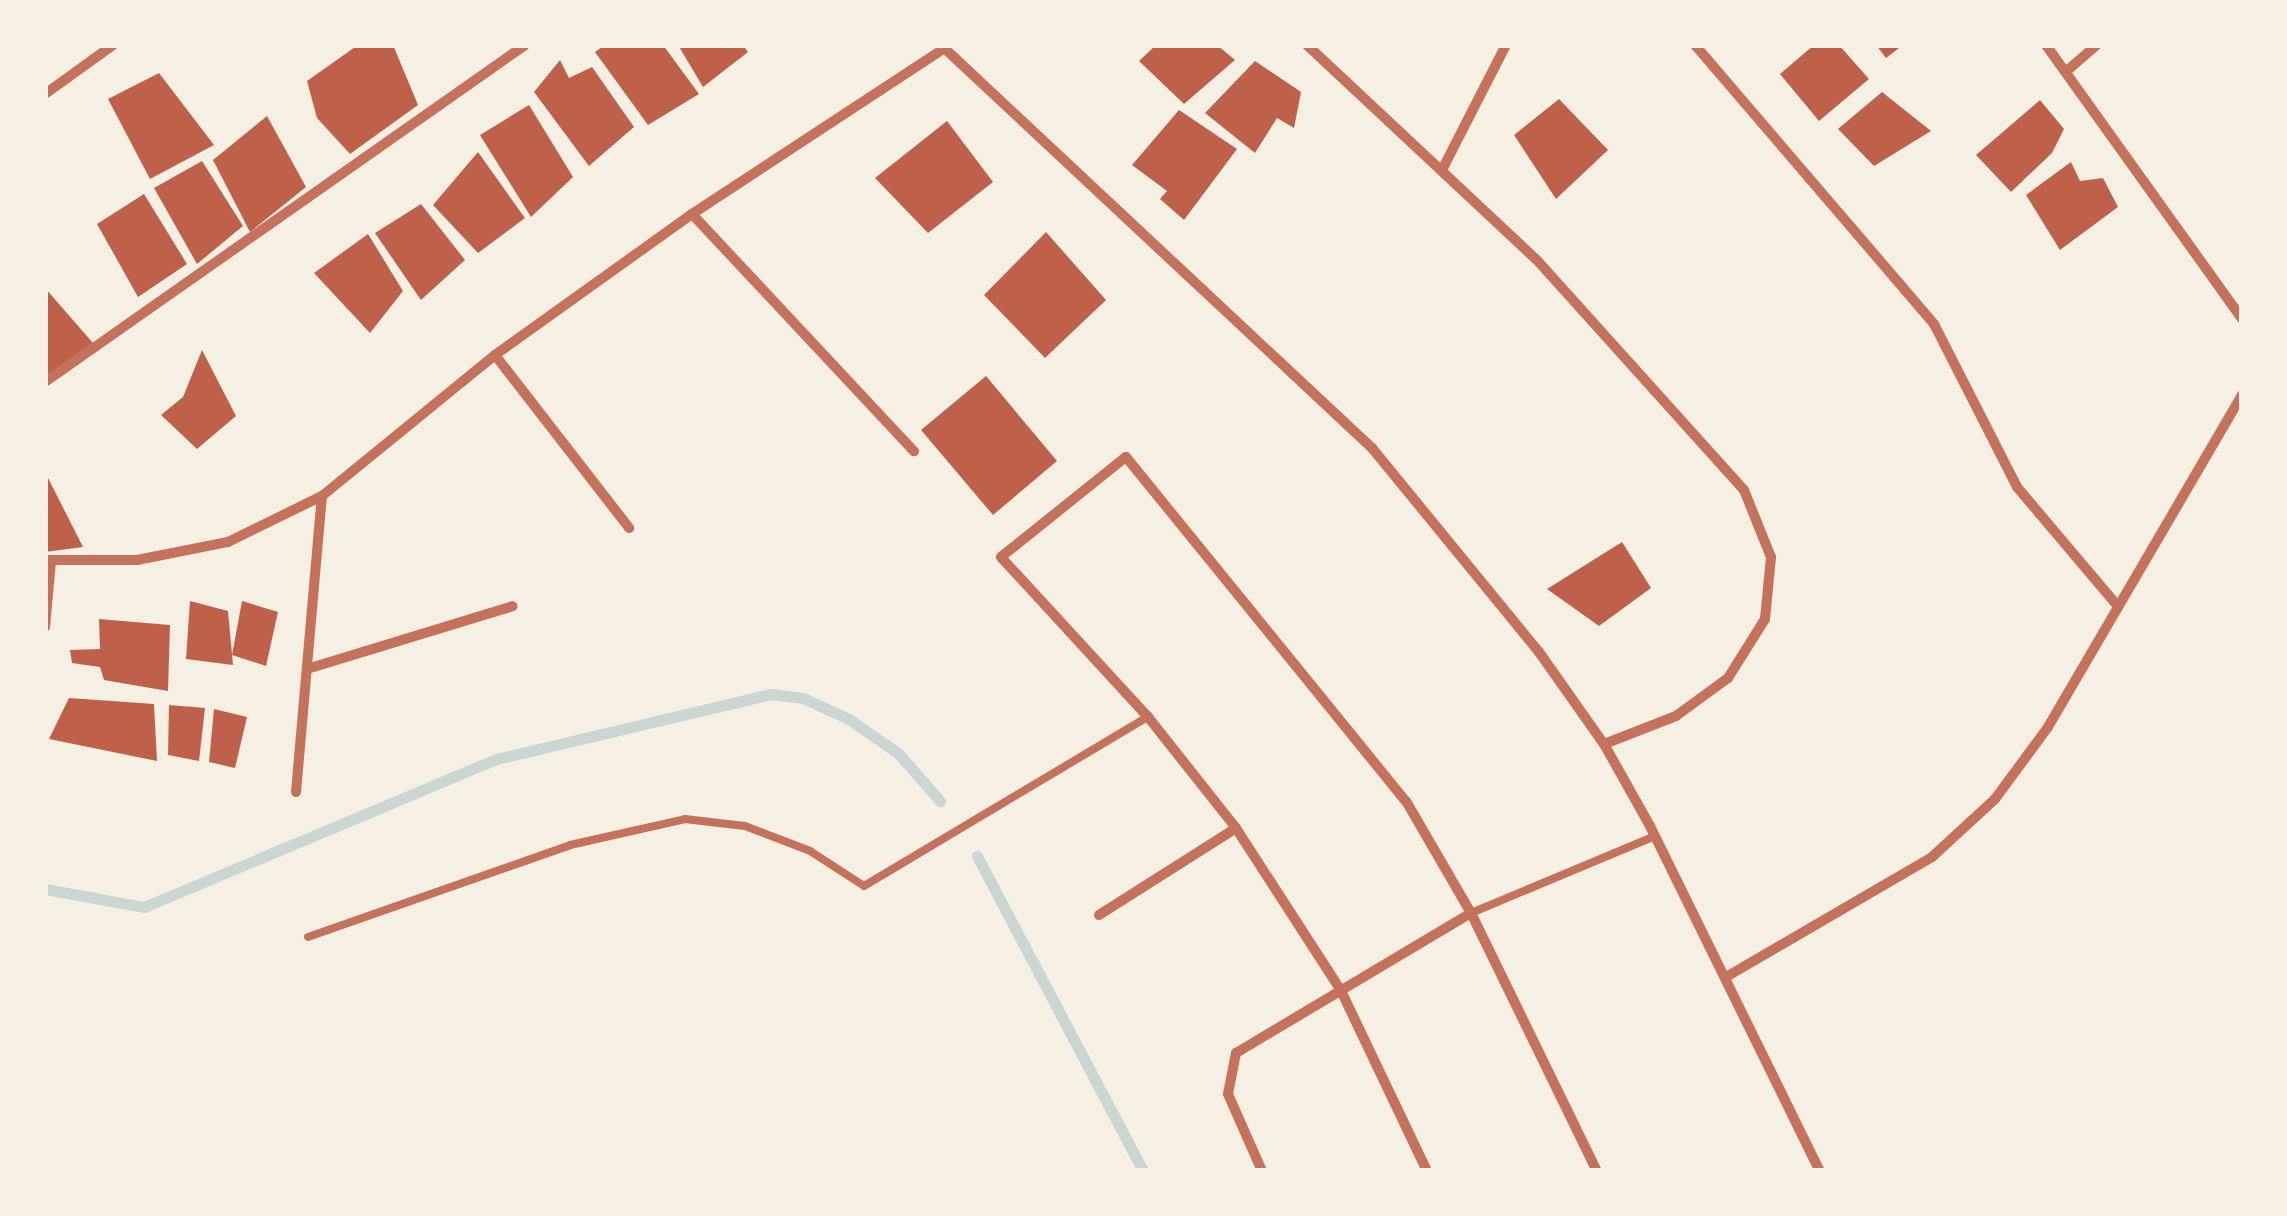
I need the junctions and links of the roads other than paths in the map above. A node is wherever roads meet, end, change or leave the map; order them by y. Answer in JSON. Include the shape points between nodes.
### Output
{"nodes":[{"id":1,"x":113,"y":45,"type":"edge"},
{"id":2,"x":525,"y":45,"type":"edge"},
{"id":3,"x":1307,"y":45,"type":"edge"},
{"id":4,"x":1506,"y":45,"type":"edge"},
{"id":5,"x":1695,"y":45,"type":"edge"},
{"id":6,"x":2046,"y":45,"type":"edge"},
{"id":7,"x":2097,"y":45,"type":"edge"},
{"id":8,"x":945,"y":46,"type":"edge"},
{"id":9,"x":2069,"y":69,"type":"junction"},
{"id":10,"x":45,"y":94,"type":"edge"},
{"id":11,"x":1444,"y":168,"type":"junction"},
{"id":12,"x":692,"y":214,"type":"junction"},
{"id":13,"x":2242,"y":319,"type":"edge"},
{"id":14,"x":495,"y":356,"type":"junction"},
{"id":15,"x":45,"y":382,"type":"edge"},
{"id":16,"x":2242,"y":395,"type":"edge"},
{"id":17,"x":914,"y":451,"type":"dead end"},
{"id":18,"x":322,"y":496,"type":"junction"},
{"id":19,"x":628,"y":528,"type":"dead end"},
{"id":20,"x":48,"y":560,"type":"edge"},
{"id":21,"x":2115,"y":603,"type":"junction"},
{"id":22,"x":512,"y":606,"type":"dead end"},
{"id":23,"x":45,"y":627,"type":"edge"},
{"id":24,"x":307,"y":669,"type":"junction"},
{"id":25,"x":1148,"y":717,"type":"junction"},
{"id":26,"x":1604,"y":744,"type":"junction"},
{"id":27,"x":296,"y":792,"type":"dead end"},
{"id":28,"x":1236,"y":828,"type":"junction"},
{"id":29,"x":1655,"y":836,"type":"junction"},
{"id":30,"x":1470,"y":913,"type":"junction"},
{"id":31,"x":1099,"y":915,"type":"dead end"},
{"id":32,"x":308,"y":937,"type":"dead end"},
{"id":33,"x":1726,"y":976,"type":"junction"},
{"id":34,"x":1340,"y":989,"type":"junction"},
{"id":35,"x":1262,"y":1171,"type":"edge"},
{"id":36,"x":1427,"y":1171,"type":"edge"},
{"id":37,"x":1596,"y":1171,"type":"edge"},
{"id":38,"x":1820,"y":1171,"type":"edge"}],
"edges":[{"from":1,"to":10,"type":"street"},
{"from":2,"to":15,"type":"street"},
{"from":3,"to":11,"type":"street"},
{"from":4,"to":11,"type":"street"},
{"from":5,"to":21,"type":"street","via":[[1934,324],[2017,487]]},
{"from":6,"to":9,"type":"street"},
{"from":7,"to":9,"type":"street"},
{"from":8,"to":12,"type":"street"},
{"from":8,"to":26,"type":"street","via":[[1372,448],[1516,623]]},
{"from":9,"to":13,"type":"street"},
{"from":11,"to":26,"type":"street","via":[[1536,259],[1744,490],[1771,557],[1765,619],[1728,678],[1676,716]]},
{"from":12,"to":14,"type":"street"},
{"from":12,"to":17,"type":"street"},
{"from":14,"to":18,"type":"street"},
{"from":14,"to":19,"type":"street"},
{"from":16,"to":21,"type":"street"},
{"from":18,"to":20,"type":"street","via":[[228,542],[137,560]]},
{"from":18,"to":24,"type":"street"},
{"from":20,"to":23,"type":"street"},
{"from":21,"to":33,"type":"street","via":[[2048,727],[1995,799],[1932,857]]},
{"from":22,"to":24,"type":"street"},
{"from":24,"to":27,"type":"street"},
{"from":25,"to":28,"type":"street"},
{"from":25,"to":30,"type":"street","via":[[1002,557],[1126,457],[1354,732],[1406,801]]},
{"from":25,"to":32,"type":"lane","via":[[864,886],[810,851],[745,826],[684,819],[570,845]]},
{"from":26,"to":29,"type":"street"},
{"from":28,"to":31,"type":"street"},
{"from":28,"to":34,"type":"street"},
{"from":29,"to":30,"type":"lane"},
{"from":29,"to":33,"type":"street"},
{"from":30,"to":34,"type":"street"},
{"from":30,"to":37,"type":"street"},
{"from":33,"to":38,"type":"street"},
{"from":34,"to":35,"type":"street","via":[[1245,1046],[1229,1066],[1228,1094]]},
{"from":34,"to":36,"type":"street"}]}
